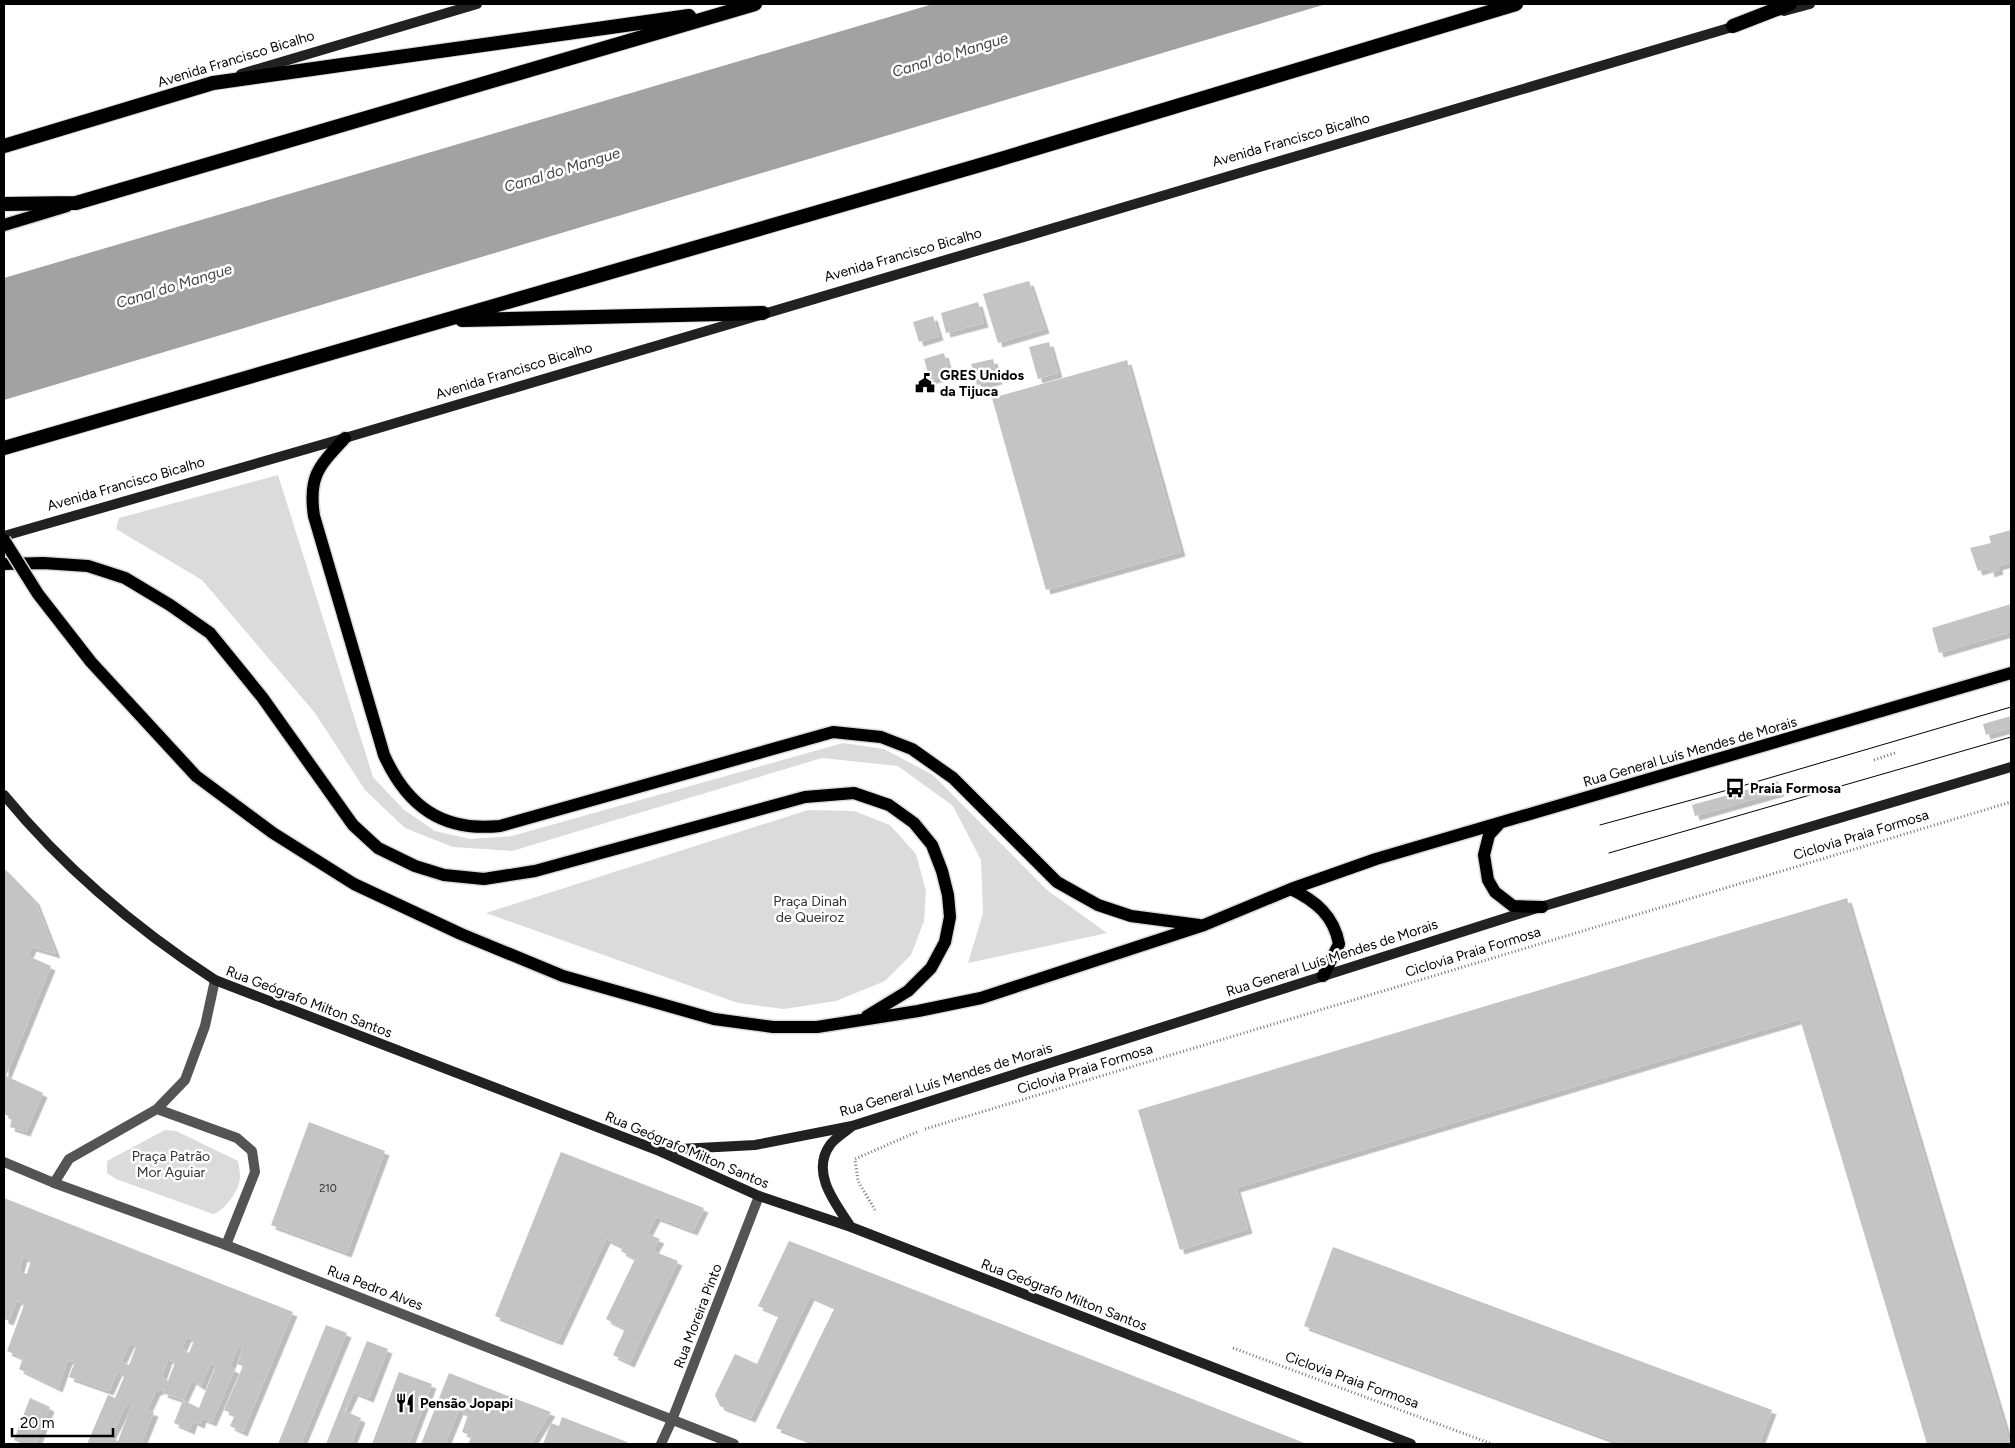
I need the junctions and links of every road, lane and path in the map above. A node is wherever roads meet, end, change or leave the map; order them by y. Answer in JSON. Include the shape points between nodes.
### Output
{"nodes":[{"id":1,"x":477,"y":4,"type":"edge"},
{"id":2,"x":755,"y":4,"type":"edge"},
{"id":3,"x":1516,"y":4,"type":"edge"},
{"id":4,"x":1790,"y":4,"type":"edge"},
{"id":5,"x":1810,"y":4,"type":"edge"},
{"id":6,"x":736,"y":9,"type":"junction"},
{"id":7,"x":1733,"y":26,"type":"junction"},
{"id":8,"x":212,"y":83,"type":"junction"},
{"id":9,"x":4,"y":146,"type":"edge"},
{"id":10,"x":76,"y":203,"type":"junction"},
{"id":11,"x":4,"y":204,"type":"edge"},
{"id":12,"x":4,"y":225,"type":"edge"},
{"id":13,"x":763,"y":314,"type":"junction"},
{"id":14,"x":444,"y":320,"type":"junction"},
{"id":15,"x":345,"y":438,"type":"junction"},
{"id":16,"x":4,"y":448,"type":"edge"},
{"id":17,"x":4,"y":536,"type":"edge"},
{"id":18,"x":4,"y":540,"type":"edge"},
{"id":19,"x":4,"y":564,"type":"edge"},
{"id":20,"x":2011,"y":673,"type":"edge"},
{"id":21,"x":1895,"y":753,"type":"dead end"},
{"id":22,"x":1874,"y":760,"type":"dead end"},
{"id":23,"x":2011,"y":767,"type":"edge"},
{"id":24,"x":4,"y":795,"type":"edge"},
{"id":25,"x":2011,"y":802,"type":"edge"},
{"id":26,"x":1500,"y":823,"type":"junction"},
{"id":27,"x":1291,"y":889,"type":"junction"},
{"id":28,"x":1542,"y":907,"type":"junction"},
{"id":29,"x":1204,"y":925,"type":"junction"},
{"id":30,"x":1323,"y":976,"type":"junction"},
{"id":31,"x":215,"y":980,"type":"junction"},
{"id":32,"x":860,"y":1020,"type":"junction"},
{"id":33,"x":156,"y":1109,"type":"junction"},
{"id":34,"x":852,"y":1126,"type":"junction"},
{"id":35,"x":657,"y":1150,"type":"junction"},
{"id":36,"x":4,"y":1162,"type":"edge"},
{"id":37,"x":54,"y":1183,"type":"junction"},
{"id":38,"x":759,"y":1196,"type":"junction"},
{"id":39,"x":881,"y":1213,"type":"dead end"},
{"id":40,"x":851,"y":1227,"type":"junction"},
{"id":41,"x":226,"y":1245,"type":"junction"},
{"id":42,"x":1225,"y":1345,"type":"dead end"},
{"id":43,"x":672,"y":1420,"type":"junction"},
{"id":44,"x":661,"y":1444,"type":"edge"},
{"id":45,"x":734,"y":1444,"type":"edge"},
{"id":46,"x":1412,"y":1444,"type":"edge"},
{"id":47,"x":1492,"y":1444,"type":"edge"}],
"edges":[{"from":1,"to":8,"type":"main road","name":"Avenida Francisco Bicalho"},
{"from":2,"to":6,"type":"highway"},
{"from":3,"to":14,"type":"highway","via":[[994,161]]},
{"from":4,"to":7,"type":"highway"},
{"from":5,"to":7,"type":"main road","name":"Avenida Francisco Bicalho"},
{"from":6,"to":8,"type":"highway"},
{"from":6,"to":10,"type":"highway"},
{"from":7,"to":13,"type":"main road","name":"Avenida Francisco Bicalho"},
{"from":8,"to":9,"type":"highway","name":"Avenida Francisco Bicalho"},
{"from":10,"to":11,"type":"highway"},
{"from":10,"to":12,"type":"main road"},
{"from":13,"to":14,"type":"highway"},
{"from":13,"to":15,"type":"main road","name":"Avenida Francisco Bicalho"},
{"from":14,"to":16,"type":"highway"},
{"from":15,"to":17,"type":"main road","name":"Avenida Francisco Bicalho"},
{"from":15,"to":29,"type":"main road","via":[[316,474],[312,491],[314,516],[384,755],[402,788],[435,816],[472,827],[500,826],[833,732],[881,737],[912,749],[953,778],[1057,882],[1098,905],[1131,916]]},
{"from":18,"to":32,"type":"main road","name":"Rua General Luís Mendes de Morais","bridge":true,"via":[[38,594],[98,670],[196,776],[273,833],[354,884],[460,934],[563,976],[714,1019],[773,1027],[808,1027]]},
{"from":19,"to":32,"type":"main road","via":[[88,566],[125,578],[170,604],[210,633],[262,698],[353,825],[378,848],[415,866],[444,875],[484,879],[536,871],[806,797],[854,793],[890,805],[914,822],[932,845],[942,871],[950,917],[945,942],[931,968],[908,991]]},
{"from":20,"to":26,"type":"main road","name":"Rua General Luís Mendes de Morais"},
{"from":21,"to":22,"type":"path"},
{"from":23,"to":28,"type":"main road","name":"Rua General Luís Mendes de Morais"},
{"from":24,"to":31,"type":"main road","name":"Rua Geógrafo Milton Santos","via":[[61,859],[96,892]]},
{"from":25,"to":39,"type":"path","name":"Ciclovia Praia Formosa","via":[[918,1131],[855,1159],[858,1181],[873,1209]]},
{"from":26,"to":27,"type":"main road","name":"Rua General Luís Mendes de Morais","via":[[1376,859]]},
{"from":26,"to":28,"type":"main road","via":[[1489,835],[1484,854],[1488,880],[1495,892],[1514,906]]},
{"from":27,"to":29,"type":"main road","name":"Rua General Luís Mendes de Morais"},
{"from":27,"to":30,"type":"main road","via":[[1317,904],[1334,926],[1339,944]]},
{"from":28,"to":30,"type":"main road","name":"Rua General Luís Mendes de Morais"},
{"from":29,"to":32,"type":"main road","name":"Rua General Luís Mendes de Morais","via":[[981,998]]},
{"from":30,"to":34,"type":"main road","name":"Rua General Luís Mendes de Morais"},
{"from":31,"to":33,"type":"street","via":[[205,1026],[185,1080]]},
{"from":31,"to":35,"type":"main road","name":"Rua Geógrafo Milton Santos"},
{"from":33,"to":37,"type":"street","via":[[69,1159]]},
{"from":33,"to":41,"type":"street","via":[[237,1138],[252,1151],[255,1172]]},
{"from":34,"to":35,"type":"main road","name":"Rua General Luís Mendes de Morais","via":[[755,1145]]},
{"from":34,"to":40,"type":"main road","via":[[831,1144],[824,1156],[822,1172],[828,1192]]},
{"from":35,"to":38,"type":"main road","name":"Rua Geógrafo Milton Santos"},
{"from":36,"to":37,"type":"street","name":"Rua Pedro Alves"},
{"from":37,"to":41,"type":"street","name":"Rua Pedro Alves"},
{"from":38,"to":40,"type":"main road","name":"Rua Geógrafo Milton Santos"},
{"from":38,"to":43,"type":"street","name":"Rua Moreira Pinto"},
{"from":40,"to":46,"type":"main road","name":"Rua Geógrafo Milton Santos"},
{"from":41,"to":43,"type":"street","name":"Rua Pedro Alves"},
{"from":42,"to":47,"type":"path","name":"Ciclovia Praia Formosa"},
{"from":43,"to":44,"type":"street","name":"Rua Moreira Pinto"},
{"from":43,"to":45,"type":"street","name":"Rua Pedro Alves"}]}
